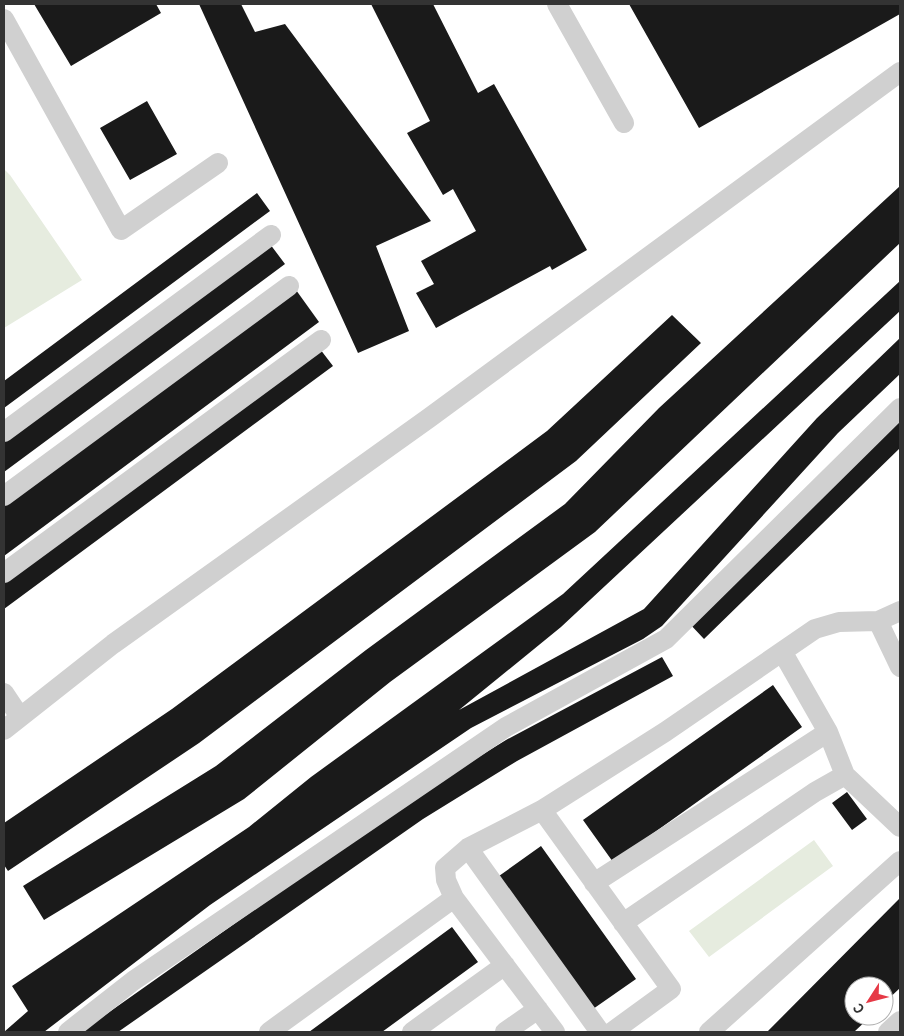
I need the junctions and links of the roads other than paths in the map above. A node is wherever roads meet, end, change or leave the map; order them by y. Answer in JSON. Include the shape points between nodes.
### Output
{"nodes":[{"id":1,"x":557,"y":4,"type":"edge"},
{"id":2,"x":4,"y":19,"type":"edge"},
{"id":3,"x":900,"y":72,"type":"edge"},
{"id":4,"x":624,"y":123,"type":"dead end"},
{"id":5,"x":218,"y":163,"type":"dead end"},
{"id":6,"x":271,"y":235,"type":"dead end"},
{"id":7,"x":289,"y":286,"type":"dead end"},
{"id":8,"x":320,"y":340,"type":"dead end"},
{"id":9,"x":900,"y":408,"type":"edge"},
{"id":10,"x":4,"y":432,"type":"edge"},
{"id":11,"x":4,"y":496,"type":"edge"},
{"id":12,"x":4,"y":573,"type":"edge"},
{"id":13,"x":900,"y":611,"type":"edge"},
{"id":14,"x":878,"y":621,"type":"junction"},
{"id":15,"x":784,"y":653,"type":"junction"},
{"id":16,"x":900,"y":667,"type":"edge"},
{"id":17,"x":4,"y":693,"type":"edge"},
{"id":18,"x":20,"y":717,"type":"junction"},
{"id":19,"x":4,"y":730,"type":"edge"},
{"id":20,"x":828,"y":732,"type":"junction"},
{"id":21,"x":845,"y":775,"type":"junction"},
{"id":22,"x":542,"y":810,"type":"junction"},
{"id":23,"x":900,"y":827,"type":"edge"},
{"id":24,"x":468,"y":848,"type":"junction"},
{"id":25,"x":900,"y":861,"type":"edge"},
{"id":26,"x":594,"y":883,"type":"junction"},
{"id":27,"x":454,"y":898,"type":"junction"},
{"id":28,"x":623,"y":923,"type":"junction"},
{"id":29,"x":505,"y":965,"type":"junction"},
{"id":30,"x":538,"y":1009,"type":"junction"},
{"id":31,"x":900,"y":1020,"type":"edge"},
{"id":32,"x":68,"y":1032,"type":"edge"},
{"id":33,"x":269,"y":1032,"type":"edge"},
{"id":34,"x":412,"y":1032,"type":"edge"},
{"id":35,"x":505,"y":1032,"type":"edge"},
{"id":36,"x":555,"y":1032,"type":"edge"},
{"id":37,"x":600,"y":1032,"type":"edge"},
{"id":38,"x":612,"y":1032,"type":"edge"},
{"id":39,"x":709,"y":1032,"type":"edge"},
{"id":40,"x":888,"y":1032,"type":"edge"}],
"edges":[{"from":1,"to":4,"type":"lane"},
{"from":2,"to":5,"type":"lane","via":[[121,230]]},
{"from":3,"to":18,"type":"lane","via":[[421,424],[113,644]]},
{"from":6,"to":10,"type":"lane"},
{"from":7,"to":11,"type":"lane"},
{"from":8,"to":12,"type":"lane"},
{"from":9,"to":32,"type":"lane","via":[[666,639],[506,727],[133,982]]},
{"from":13,"to":14,"type":"lane"},
{"from":14,"to":15,"type":"lane","via":[[839,622],[815,629]]},
{"from":14,"to":16,"type":"lane"},
{"from":15,"to":20,"type":"lane"},
{"from":15,"to":22,"type":"lane"},
{"from":17,"to":18,"type":"lane"},
{"from":18,"to":19,"type":"lane"},
{"from":20,"to":21,"type":"lane"},
{"from":20,"to":26,"type":"lane"},
{"from":21,"to":23,"type":"lane"},
{"from":21,"to":28,"type":"lane"},
{"from":22,"to":24,"type":"lane"},
{"from":22,"to":26,"type":"lane"},
{"from":24,"to":27,"type":"lane","via":[[445,868]]},
{"from":24,"to":37,"type":"lane"},
{"from":25,"to":39,"type":"lane"},
{"from":26,"to":28,"type":"lane"},
{"from":27,"to":29,"type":"lane"},
{"from":27,"to":33,"type":"lane"},
{"from":28,"to":38,"type":"lane","via":[[671,989]]},
{"from":29,"to":30,"type":"lane"},
{"from":29,"to":34,"type":"lane"},
{"from":30,"to":35,"type":"lane"},
{"from":30,"to":36,"type":"lane"},
{"from":31,"to":40,"type":"lane"}]}
